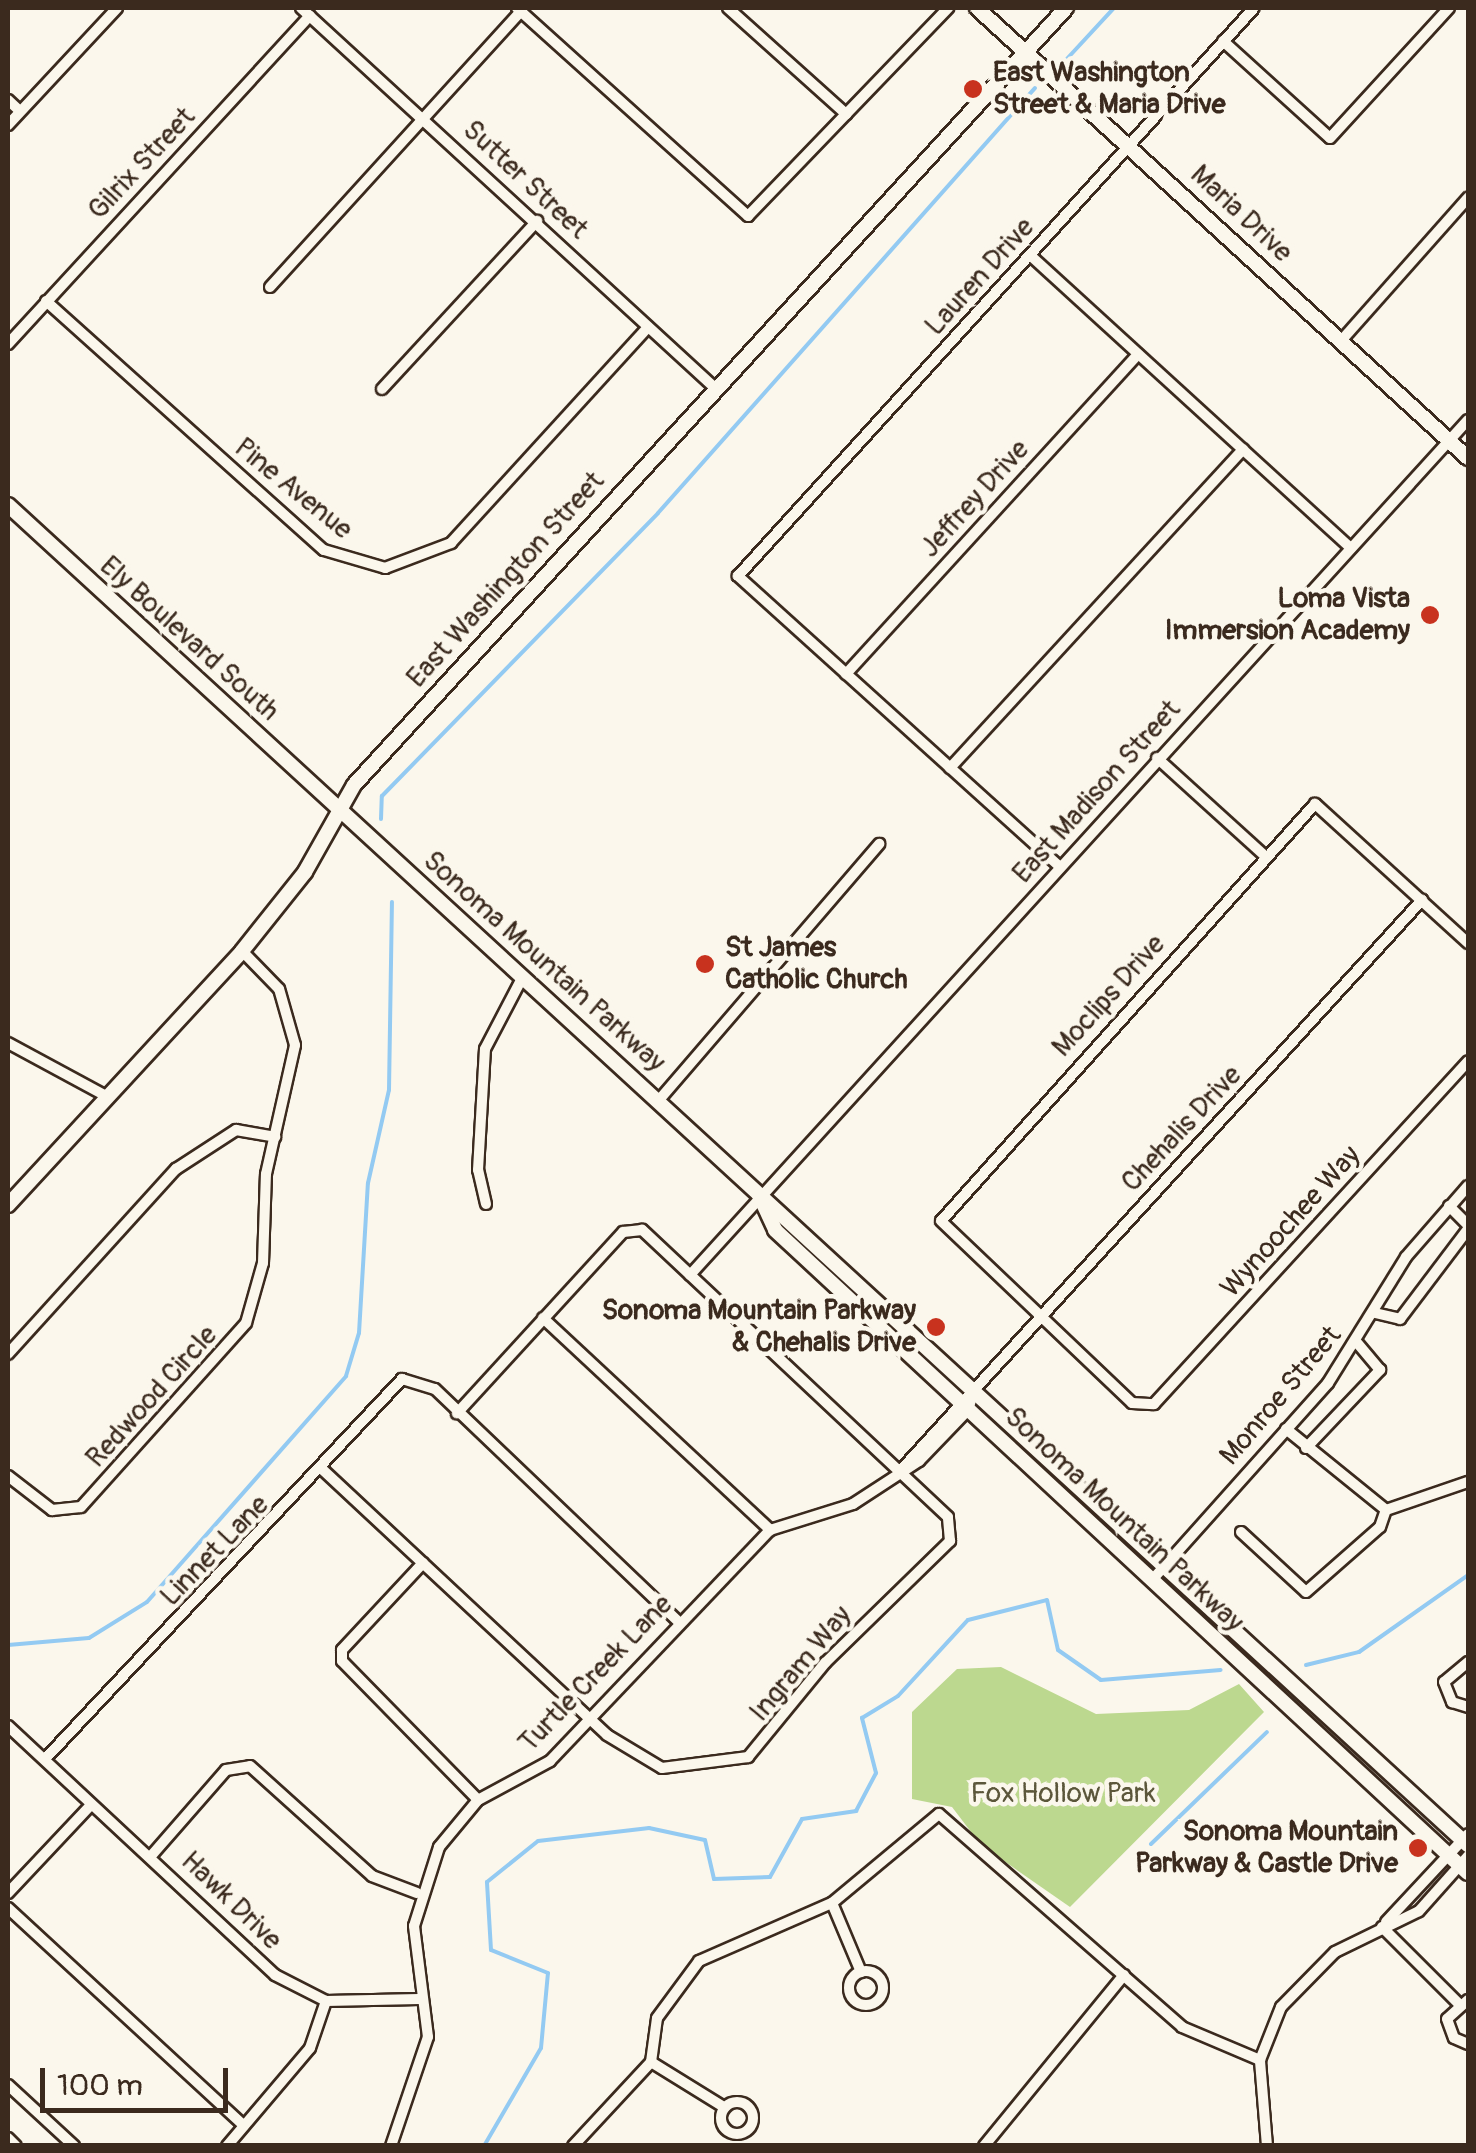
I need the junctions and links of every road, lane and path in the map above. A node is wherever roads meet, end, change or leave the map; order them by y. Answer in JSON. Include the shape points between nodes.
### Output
{"nodes":[{"id":1,"x":118,"y":8,"type":"edge"},
{"id":2,"x":728,"y":8,"type":"edge"},
{"id":3,"x":948,"y":8,"type":"edge"},
{"id":4,"x":977,"y":8,"type":"edge"},
{"id":5,"x":1066,"y":8,"type":"edge"},
{"id":6,"x":1254,"y":8,"type":"edge"},
{"id":7,"x":1449,"y":8,"type":"edge"},
{"id":8,"x":519,"y":9,"type":"edge"},
{"id":9,"x":305,"y":12,"type":"edge"},
{"id":10,"x":1223,"y":42,"type":"junction"},
{"id":11,"x":1024,"y":52,"type":"junction"},
{"id":12,"x":8,"y":100,"type":"edge"},
{"id":13,"x":20,"y":111,"type":"junction"},
{"id":14,"x":846,"y":114,"type":"junction"},
{"id":15,"x":424,"y":117,"type":"junction"},
{"id":16,"x":8,"y":124,"type":"edge"},
{"id":17,"x":1128,"y":142,"type":"junction"},
{"id":18,"x":1468,"y":198,"type":"edge"},
{"id":19,"x":537,"y":221,"type":"junction"},
{"id":20,"x":1031,"y":256,"type":"junction"},
{"id":21,"x":270,"y":288,"type":"dead end"},
{"id":22,"x":46,"y":301,"type":"junction"},
{"id":23,"x":648,"y":327,"type":"junction"},
{"id":24,"x":1340,"y":342,"type":"junction"},
{"id":25,"x":8,"y":344,"type":"edge"},
{"id":26,"x":1138,"y":354,"type":"junction"},
{"id":27,"x":715,"y":388,"type":"junction"},
{"id":28,"x":382,"y":389,"type":"dead end"},
{"id":29,"x":1468,"y":420,"type":"edge"},
{"id":30,"x":1449,"y":441,"type":"junction"},
{"id":31,"x":1242,"y":450,"type":"junction"},
{"id":32,"x":1468,"y":458,"type":"edge"},
{"id":33,"x":8,"y":505,"type":"edge"},
{"id":34,"x":1350,"y":548,"type":"junction"},
{"id":35,"x":846,"y":674,"type":"junction"},
{"id":36,"x":1158,"y":758,"type":"junction"},
{"id":37,"x":950,"y":768,"type":"junction"},
{"id":38,"x":339,"y":808,"type":"junction"},
{"id":39,"x":879,"y":844,"type":"dead end"},
{"id":40,"x":1266,"y":857,"type":"junction"},
{"id":41,"x":1059,"y":866,"type":"junction"},
{"id":42,"x":1422,"y":900,"type":"junction"},
{"id":43,"x":1468,"y":943,"type":"edge"},
{"id":44,"x":242,"y":951,"type":"junction"},
{"id":45,"x":521,"y":980,"type":"junction"},
{"id":46,"x":8,"y":1043,"type":"edge"},
{"id":47,"x":1468,"y":1061,"type":"edge"},
{"id":48,"x":106,"y":1096,"type":"junction"},
{"id":49,"x":659,"y":1100,"type":"junction"},
{"id":50,"x":275,"y":1136,"type":"junction"},
{"id":51,"x":1468,"y":1186,"type":"edge"},
{"id":52,"x":758,"y":1194,"type":"junction"},
{"id":53,"x":486,"y":1204,"type":"dead end"},
{"id":54,"x":8,"y":1205,"type":"edge"},
{"id":55,"x":1449,"y":1206,"type":"junction"},
{"id":56,"x":1468,"y":1227,"type":"edge"},
{"id":57,"x":690,"y":1275,"type":"junction"},
{"id":58,"x":1375,"y":1313,"type":"junction"},
{"id":59,"x":1040,"y":1316,"type":"junction"},
{"id":60,"x":543,"y":1318,"type":"junction"},
{"id":61,"x":1357,"y":1343,"type":"junction"},
{"id":62,"x":8,"y":1354,"type":"edge"},
{"id":63,"x":975,"y":1387,"type":"junction"},
{"id":64,"x":962,"y":1404,"type":"junction"},
{"id":65,"x":458,"y":1413,"type":"junction"},
{"id":66,"x":1286,"y":1429,"type":"junction"},
{"id":67,"x":1306,"y":1448,"type":"junction"},
{"id":68,"x":323,"y":1470,"type":"junction"},
{"id":69,"x":900,"y":1472,"type":"junction"},
{"id":70,"x":8,"y":1476,"type":"edge"},
{"id":71,"x":1468,"y":1482,"type":"edge"},
{"id":72,"x":1386,"y":1510,"type":"junction"},
{"id":73,"x":770,"y":1530,"type":"junction"},
{"id":74,"x":1242,"y":1532,"type":"dead end"},
{"id":75,"x":423,"y":1563,"type":"junction"},
{"id":76,"x":1166,"y":1564,"type":"junction"},
{"id":77,"x":1152,"y":1580,"type":"junction"},
{"id":78,"x":678,"y":1621,"type":"junction"},
{"id":79,"x":1468,"y":1662,"type":"edge"},
{"id":80,"x":1468,"y":1707,"type":"edge"},
{"id":81,"x":590,"y":1718,"type":"junction"},
{"id":82,"x":8,"y":1726,"type":"edge"},
{"id":83,"x":46,"y":1758,"type":"junction"},
{"id":84,"x":478,"y":1800,"type":"junction"},
{"id":85,"x":91,"y":1805,"type":"junction"},
{"id":86,"x":1467,"y":1840,"type":"edge"},
{"id":87,"x":151,"y":1856,"type":"junction"},
{"id":88,"x":1461,"y":1862,"type":"edge"},
{"id":89,"x":417,"y":1893,"type":"junction"},
{"id":90,"x":8,"y":1894,"type":"edge"},
{"id":91,"x":832,"y":1903,"type":"junction"},
{"id":92,"x":8,"y":1908,"type":"edge"},
{"id":93,"x":1382,"y":1927,"type":"junction"},
{"id":94,"x":861,"y":1972,"type":"dead end"},
{"id":95,"x":1124,"y":1975,"type":"junction"},
{"id":96,"x":326,"y":2000,"type":"junction"},
{"id":97,"x":419,"y":2000,"type":"junction"},
{"id":98,"x":1463,"y":2001,"type":"edge"},
{"id":99,"x":1468,"y":2044,"type":"edge"},
{"id":100,"x":1260,"y":2060,"type":"junction"},
{"id":101,"x":650,"y":2062,"type":"junction"},
{"id":102,"x":8,"y":2085,"type":"edge"},
{"id":103,"x":724,"y":2108,"type":"dead end"},
{"id":104,"x":244,"y":2126,"type":"junction"},
{"id":105,"x":8,"y":2138,"type":"edge"},
{"id":106,"x":16,"y":2146,"type":"edge"},
{"id":107,"x":74,"y":2146,"type":"edge"},
{"id":108,"x":227,"y":2146,"type":"edge"},
{"id":109,"x":391,"y":2146,"type":"edge"},
{"id":110,"x":573,"y":2146,"type":"edge"},
{"id":111,"x":984,"y":2146,"type":"edge"},
{"id":112,"x":1268,"y":2146,"type":"edge"}],
"edges":[{"from":1,"to":13,"type":"street"},
{"from":2,"to":14,"type":"street"},
{"from":3,"to":14,"type":"street"},
{"from":4,"to":11,"type":"main road","name":"Maria Drive"},
{"from":5,"to":11,"type":"main road","name":"East Washington Street"},
{"from":6,"to":10,"type":"street","name":"Lauren Drive"},
{"from":7,"to":10,"type":"street","via":[[1330,138]]},
{"from":8,"to":14,"type":"street","via":[[748,216]]},
{"from":8,"to":15,"type":"street"},
{"from":9,"to":15,"type":"street","name":"Sutter Street"},
{"from":9,"to":22,"type":"street","name":"Gilrix Street"},
{"from":10,"to":17,"type":"street","name":"Lauren Drive"},
{"from":11,"to":17,"type":"main road","name":"Maria Drive"},
{"from":11,"to":27,"type":"main road","name":"East Washington Street"},
{"from":12,"to":13,"type":"street"},
{"from":13,"to":16,"type":"street"},
{"from":15,"to":19,"type":"street","name":"Sutter Street"},
{"from":15,"to":21,"type":"street"},
{"from":17,"to":20,"type":"street","name":"Lauren Drive"},
{"from":17,"to":24,"type":"main road","name":"Maria Drive"},
{"from":18,"to":24,"type":"street"},
{"from":19,"to":23,"type":"street","name":"Sutter Street"},
{"from":19,"to":28,"type":"street"},
{"from":20,"to":26,"type":"street"},
{"from":20,"to":35,"type":"street","name":"Lauren Drive","via":[[738,576]]},
{"from":22,"to":23,"type":"street","name":"Pine Avenue","via":[[324,550],[385,568],[451,543]]},
{"from":22,"to":25,"type":"street","name":"Gilrix Street"},
{"from":23,"to":27,"type":"street","name":"Sutter Street"},
{"from":24,"to":30,"type":"main road","name":"Maria Drive"},
{"from":26,"to":31,"type":"street"},
{"from":26,"to":35,"type":"street","name":"Jeffrey Drive"},
{"from":27,"to":38,"type":"main road","name":"East Washington Street"},
{"from":29,"to":30,"type":"street","name":"East Madison Street"},
{"from":30,"to":32,"type":"main road","name":"Maria Drive"},
{"from":30,"to":34,"type":"street","name":"East Madison Street"},
{"from":31,"to":34,"type":"street"},
{"from":31,"to":37,"type":"street"},
{"from":33,"to":38,"type":"main road","name":"Ely Boulevard South"},
{"from":34,"to":36,"type":"street","name":"East Madison Street"},
{"from":35,"to":37,"type":"street"},
{"from":36,"to":40,"type":"street"},
{"from":36,"to":41,"type":"street","name":"East Madison Street"},
{"from":37,"to":41,"type":"street"},
{"from":38,"to":44,"type":"main road","name":"East Washington Street","via":[[305,872]]},
{"from":38,"to":45,"type":"main road","name":"Sonoma Mountain Parkway"},
{"from":39,"to":49,"type":"street"},
{"from":40,"to":42,"type":"street","name":"Moclips Drive","via":[[1315,804]]},
{"from":40,"to":59,"type":"street","name":"Moclips Drive","via":[[941,1221]]},
{"from":41,"to":52,"type":"street","name":"East Madison Street"},
{"from":42,"to":43,"type":"street"},
{"from":42,"to":59,"type":"street","name":"Chehalis Drive"},
{"from":44,"to":48,"type":"main road","name":"East Washington Street"},
{"from":44,"to":50,"type":"street","name":"Redwood Circle","via":[[293,1016]]},
{"from":45,"to":49,"type":"main road","name":"Sonoma Mountain Parkway"},
{"from":45,"to":53,"type":"street","via":[[485,1048],[478,1170]]},
{"from":46,"to":48,"type":"street"},
{"from":47,"to":59,"type":"street","name":"Wynoochee Way","via":[[1154,1404],[1142,1407]]},
{"from":48,"to":54,"type":"main road","name":"East Washington Street"},
{"from":49,"to":52,"type":"main road","name":"Sonoma Mountain Parkway"},
{"from":50,"to":62,"type":"street","via":[[236,1130],[176,1169]]},
{"from":50,"to":70,"type":"street","name":"Redwood Circle","via":[[258,1296],[233,1345],[81,1508],[52,1510]]},
{"from":51,"to":55,"type":"street","name":"Monroe Street"},
{"from":52,"to":57,"type":"street"},
{"from":52,"to":63,"type":"main road","name":"Sonoma Mountain Parkway"},
{"from":52,"to":64,"type":"main road","name":"Sonoma Mountain Parkway","via":[[775,1230]]},
{"from":55,"to":56,"type":"street"},
{"from":55,"to":58,"type":"street","name":"Monroe Street"},
{"from":56,"to":58,"type":"street","via":[[1400,1319]]},
{"from":57,"to":60,"type":"street","via":[[632,1229]]},
{"from":57,"to":69,"type":"street"},
{"from":58,"to":61,"type":"street","name":"Monroe Street"},
{"from":59,"to":63,"type":"street","name":"Chehalis Drive"},
{"from":60,"to":65,"type":"street"},
{"from":60,"to":73,"type":"street"},
{"from":61,"to":66,"type":"street","name":"Monroe Street"},
{"from":61,"to":67,"type":"street","via":[[1380,1370]]},
{"from":63,"to":64,"type":"street","name":"Turtle Creek Lane"},
{"from":63,"to":76,"type":"main road","name":"Sonoma Mountain Parkway"},
{"from":64,"to":69,"type":"street","name":"Turtle Creek Lane"},
{"from":64,"to":77,"type":"main road","name":"Sonoma Mountain Parkway"},
{"from":65,"to":68,"type":"street","name":"Linnet Lane","via":[[414,1377],[402,1379]]},
{"from":65,"to":78,"type":"street"},
{"from":66,"to":67,"type":"street"},
{"from":66,"to":76,"type":"street","name":"Monroe Street"},
{"from":67,"to":72,"type":"street"},
{"from":68,"to":75,"type":"street"},
{"from":68,"to":83,"type":"street","name":"Linnet Lane"},
{"from":69,"to":73,"type":"street","name":"Turtle Creek Lane","via":[[853,1504]]},
{"from":69,"to":81,"type":"street","name":"Ingram Way","via":[[948,1518],[950,1541],[824,1663],[748,1756],[662,1768]]},
{"from":71,"to":72,"type":"street"},
{"from":72,"to":74,"type":"street","via":[[1380,1526],[1306,1592]]},
{"from":73,"to":78,"type":"street","name":"Turtle Creek Lane"},
{"from":75,"to":81,"type":"street"},
{"from":75,"to":84,"type":"street","via":[[342,1650],[342,1661]]},
{"from":76,"to":77,"type":"street","name":"Monroe Street"},
{"from":76,"to":86,"type":"main road","name":"Sonoma Mountain Parkway"},
{"from":77,"to":88,"type":"main road","name":"Sonoma Mountain Parkway"},
{"from":78,"to":81,"type":"street","name":"Turtle Creek Lane"},
{"from":79,"to":80,"type":"street","via":[[1444,1682],[1452,1702]]},
{"from":81,"to":84,"type":"street","name":"Turtle Creek Lane","via":[[550,1761]]},
{"from":82,"to":83,"type":"street","name":"Hawk Drive"},
{"from":83,"to":85,"type":"street","name":"Hawk Drive"},
{"from":84,"to":89,"type":"street","name":"Turtle Creek Lane"},
{"from":85,"to":87,"type":"street","name":"Hawk Drive"},
{"from":85,"to":90,"type":"street"},
{"from":86,"to":88,"type":"street"},
{"from":87,"to":89,"type":"street","via":[[226,1770],[250,1766],[372,1876]]},
{"from":87,"to":96,"type":"street","name":"Hawk Drive","via":[[275,1975]]},
{"from":88,"to":93,"type":"street"},
{"from":88,"to":93,"type":"street","via":[[1419,1911]]},
{"from":89,"to":97,"type":"street"},
{"from":91,"to":94,"type":"street"},
{"from":91,"to":95,"type":"street","via":[[939,1814]]},
{"from":91,"to":101,"type":"street","via":[[699,1961],[657,2018]]},
{"from":92,"to":104,"type":"street"},
{"from":93,"to":98,"type":"street"},
{"from":93,"to":100,"type":"street","via":[[1319,1964],[1281,2008]]},
{"from":95,"to":100,"type":"street","via":[[1182,2027]]},
{"from":95,"to":111,"type":"street"},
{"from":96,"to":97,"type":"street","name":"Hawk Drive"},
{"from":96,"to":104,"type":"street","via":[[310,2048]]},
{"from":97,"to":109,"type":"street","via":[[428,2037]]},
{"from":98,"to":99,"type":"street","via":[[1448,2026]]},
{"from":100,"to":112,"type":"street"},
{"from":101,"to":103,"type":"street"},
{"from":101,"to":110,"type":"street"},
{"from":102,"to":107,"type":"street"},
{"from":104,"to":108,"type":"street"},
{"from":105,"to":106,"type":"street"}]}
